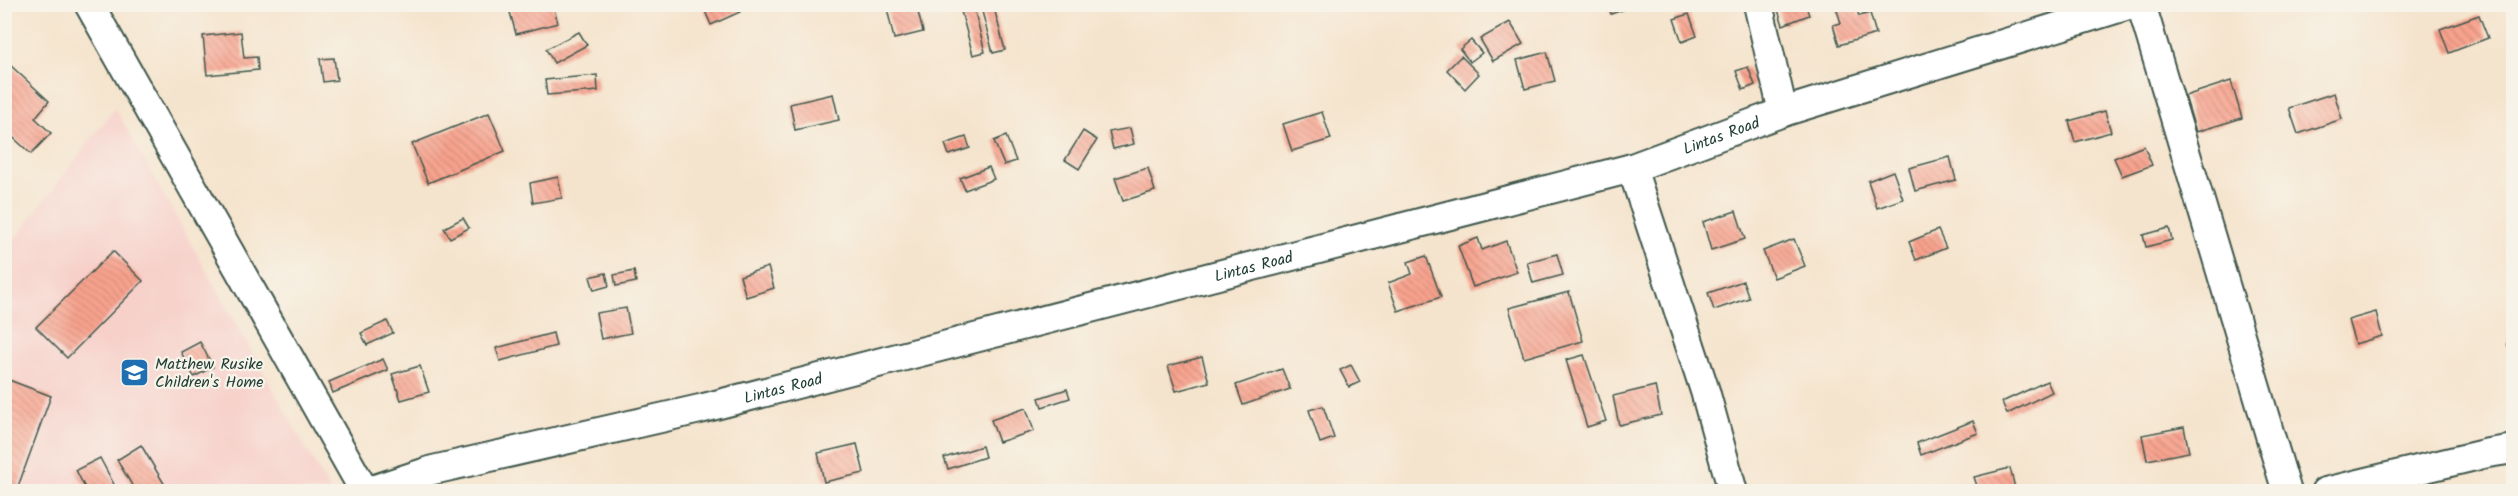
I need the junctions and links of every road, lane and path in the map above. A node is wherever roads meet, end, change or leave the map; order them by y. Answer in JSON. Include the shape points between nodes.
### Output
{"nodes":[{"id":1,"x":88,"y":4,"type":"edge"},
{"id":2,"x":1758,"y":4,"type":"edge"},
{"id":3,"x":2132,"y":4,"type":"edge"},
{"id":4,"x":2141,"y":4,"type":"edge"},
{"id":5,"x":1783,"y":112,"type":"junction"},
{"id":6,"x":1632,"y":168,"type":"junction"},
{"id":7,"x":2514,"y":449,"type":"edge"},
{"id":8,"x":366,"y":492,"type":"edge"},
{"id":9,"x":1734,"y":492,"type":"edge"},
{"id":10,"x":2287,"y":492,"type":"edge"},
{"id":11,"x":2325,"y":492,"type":"edge"}],
"edges":[{"from":1,"to":8,"type":"street"},
{"from":2,"to":5,"type":"street"},
{"from":3,"to":5,"type":"street","name":"Lintas Road"},
{"from":4,"to":10,"type":"street"},
{"from":5,"to":6,"type":"street","name":"Lintas Road"},
{"from":6,"to":8,"type":"street","name":"Lintas Road","via":[[700,409],[433,470]]},
{"from":6,"to":9,"type":"street","via":[[1706,391]]},
{"from":7,"to":11,"type":"street"}]}
